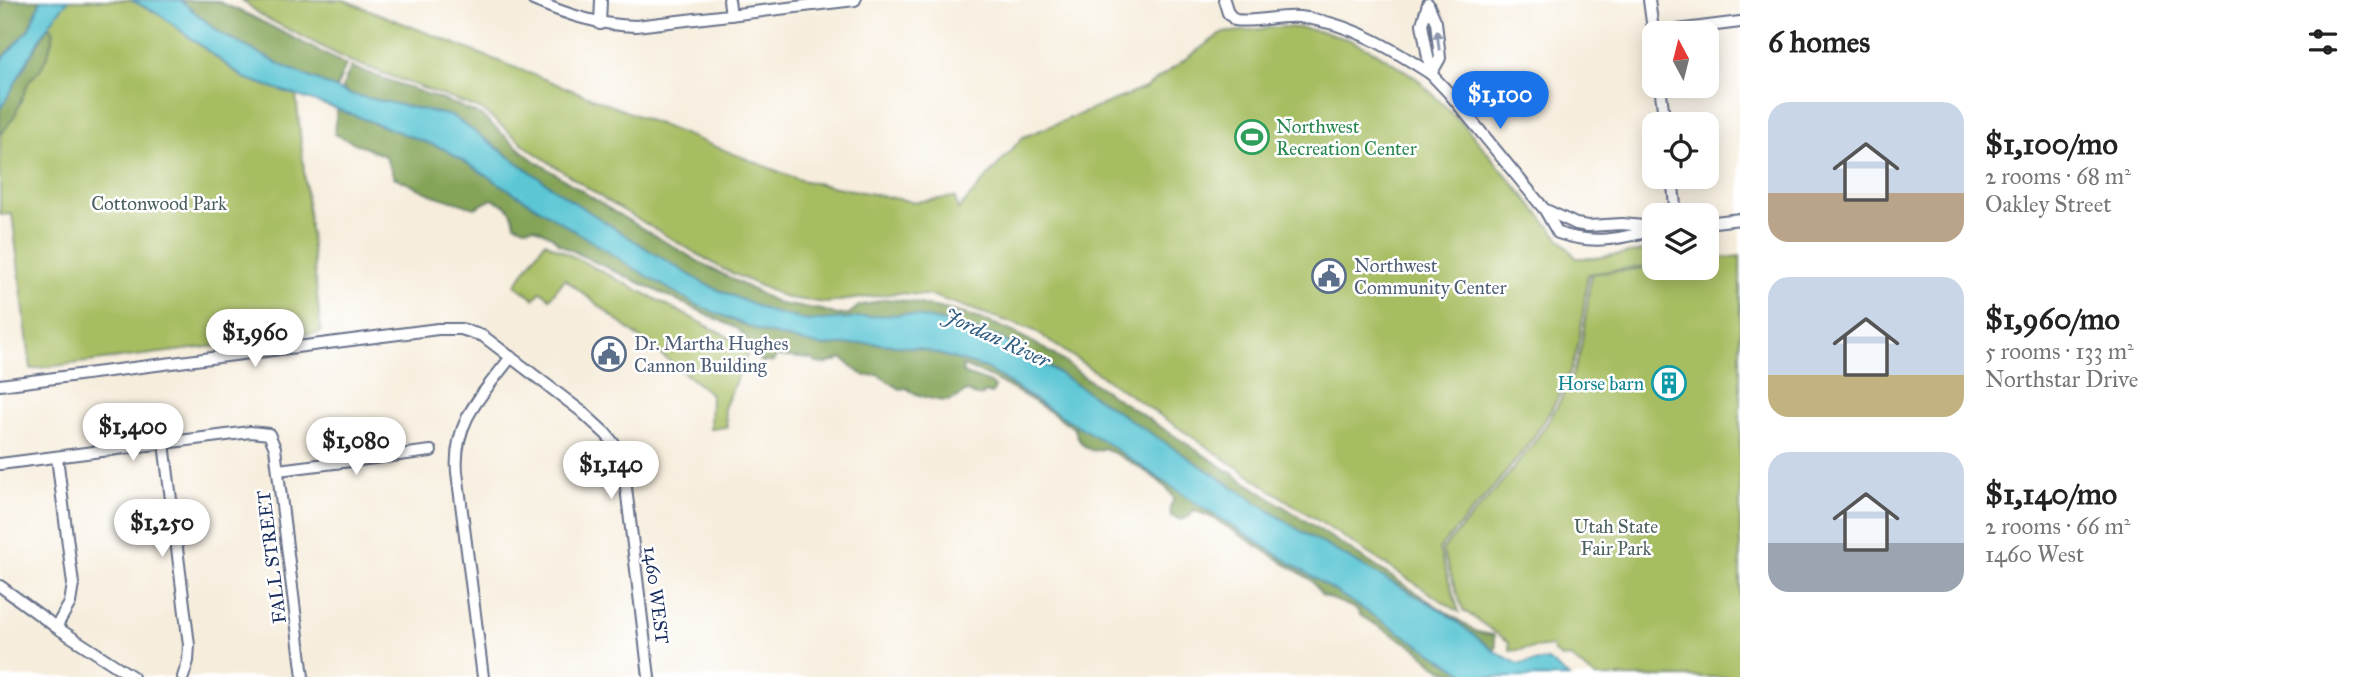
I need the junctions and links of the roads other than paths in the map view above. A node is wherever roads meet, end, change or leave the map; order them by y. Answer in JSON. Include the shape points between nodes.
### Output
{"nodes":[{"id":1,"x":533,"y":0,"type":"edge"},
{"id":2,"x":601,"y":0,"type":"edge"},
{"id":3,"x":729,"y":0,"type":"edge"},
{"id":4,"x":855,"y":0,"type":"edge"},
{"id":5,"x":1224,"y":0,"type":"edge"},
{"id":6,"x":1649,"y":0,"type":"edge"},
{"id":7,"x":1428,"y":2,"type":"edge"},
{"id":8,"x":731,"y":15,"type":"junction"},
{"id":9,"x":1651,"y":21,"type":"edge"},
{"id":10,"x":1740,"y":22,"type":"edge"},
{"id":11,"x":600,"y":24,"type":"junction"},
{"id":12,"x":1719,"y":25,"type":"edge"},
{"id":13,"x":1431,"y":74,"type":"junction"},
{"id":14,"x":1544,"y":209,"type":"junction"},
{"id":15,"x":1740,"y":219,"type":"edge"},
{"id":16,"x":1719,"y":221,"type":"edge"},
{"id":17,"x":1642,"y":227,"type":"edge"},
{"id":18,"x":1642,"y":233,"type":"edge"},
{"id":19,"x":511,"y":357,"type":"junction"},
{"id":20,"x":0,"y":385,"type":"edge"},
{"id":21,"x":164,"y":443,"type":"junction"},
{"id":22,"x":431,"y":452,"type":"dead end"},
{"id":23,"x":57,"y":457,"type":"junction"},
{"id":24,"x":0,"y":464,"type":"edge"},
{"id":25,"x":278,"y":471,"type":"junction"},
{"id":26,"x":0,"y":586,"type":"edge"},
{"id":27,"x":56,"y":627,"type":"junction"},
{"id":28,"x":133,"y":677,"type":"edge"},
{"id":29,"x":183,"y":677,"type":"edge"},
{"id":30,"x":303,"y":677,"type":"edge"},
{"id":31,"x":483,"y":677,"type":"edge"},
{"id":32,"x":649,"y":677,"type":"edge"}],
"edges":[{"from":1,"to":11,"type":"street"},
{"from":2,"to":11,"type":"street"},
{"from":3,"to":8,"type":"street"},
{"from":4,"to":8,"type":"street"},
{"from":5,"to":13,"type":"street","via":[[1231,18],[1297,17],[1338,25]]},
{"from":6,"to":9,"type":"street"},
{"from":7,"to":13,"type":"street","via":[[1436,22],[1440,58]]},
{"from":8,"to":11,"type":"street","via":[[636,26]]},
{"from":10,"to":12,"type":"street"},
{"from":13,"to":14,"type":"street"},
{"from":14,"to":17,"type":"street","via":[[1588,226]]},
{"from":14,"to":18,"type":"street","via":[[1558,233],[1588,241]]},
{"from":15,"to":16,"type":"street"},
{"from":19,"to":20,"type":"street","name":"1460 WEST","via":[[473,332],[438,329]]},
{"from":19,"to":31,"type":"street","via":[[465,421],[457,447]]},
{"from":19,"to":32,"type":"street","name":"1460 WEST","via":[[597,424],[620,457]]},
{"from":21,"to":23,"type":"street"},
{"from":21,"to":25,"type":"street","name":"FALL STREET","via":[[250,432],[269,434]]},
{"from":21,"to":29,"type":"street","via":[[189,645]]},
{"from":22,"to":25,"type":"street"},
{"from":23,"to":24,"type":"street"},
{"from":23,"to":27,"type":"street","via":[[73,590]]},
{"from":25,"to":30,"type":"street","name":"FALL STREET"},
{"from":26,"to":27,"type":"street"},
{"from":27,"to":28,"type":"street"}]}
